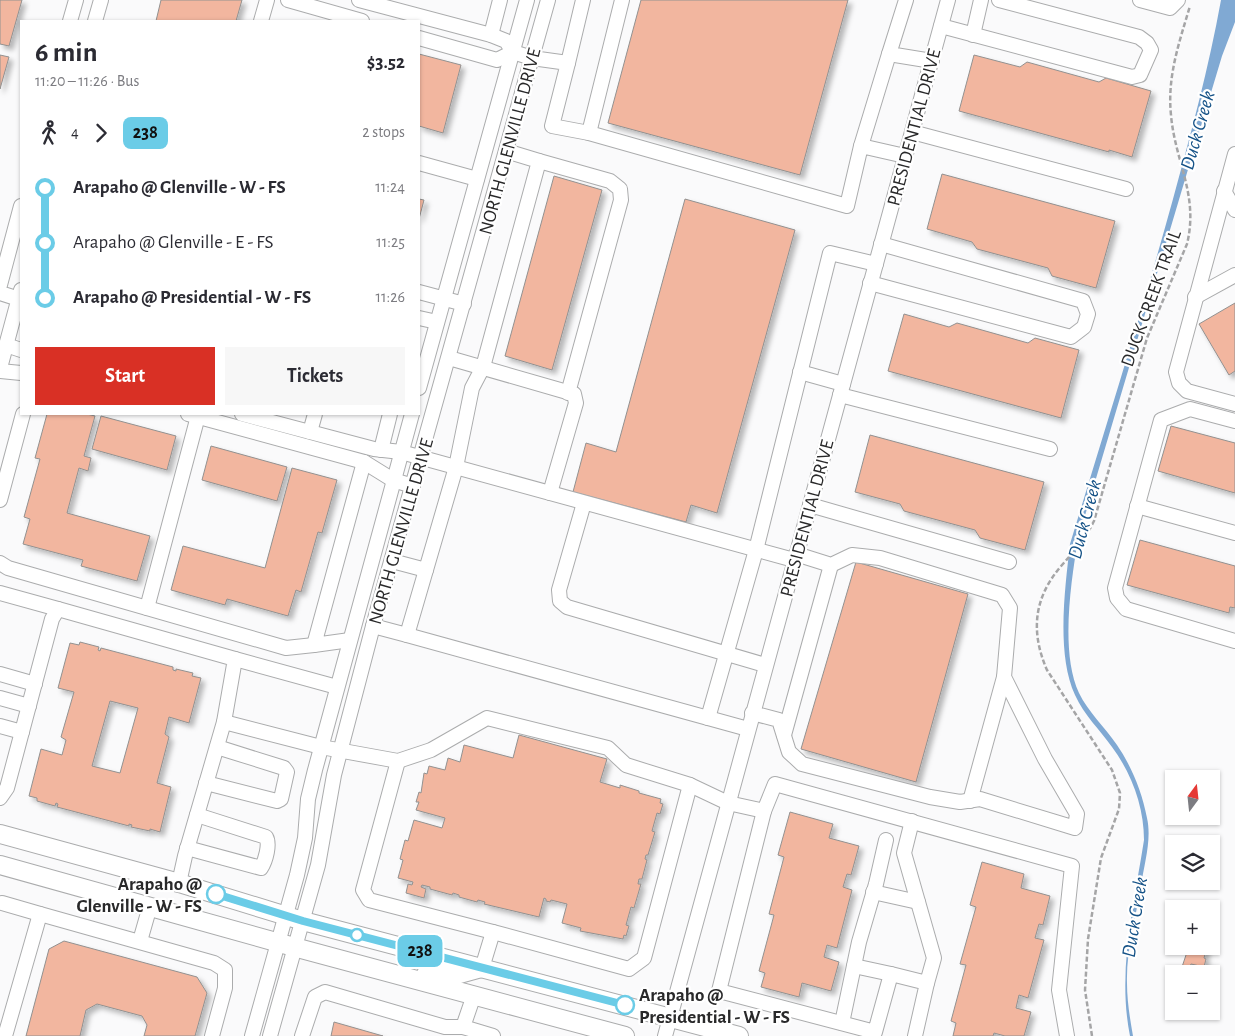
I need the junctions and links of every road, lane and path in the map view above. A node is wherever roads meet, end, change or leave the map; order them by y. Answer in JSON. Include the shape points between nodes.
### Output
{"nodes":[{"id":1,"x":76,"y":0,"type":"edge"},
{"id":2,"x":85,"y":0,"type":"edge"},
{"id":3,"x":267,"y":0,"type":"edge"},
{"id":4,"x":288,"y":0,"type":"edge"},
{"id":5,"x":359,"y":0,"type":"edge"},
{"id":6,"x":500,"y":0,"type":"edge"},
{"id":7,"x":527,"y":0,"type":"edge"},
{"id":8,"x":548,"y":0,"type":"edge"},
{"id":9,"x":583,"y":0,"type":"edge"},
{"id":10,"x":622,"y":0,"type":"edge"},
{"id":11,"x":906,"y":0,"type":"edge"},
{"id":12,"x":948,"y":0,"type":"edge"},
{"id":13,"x":981,"y":0,"type":"edge"},
{"id":14,"x":999,"y":0,"type":"edge"},
{"id":15,"x":1140,"y":0,"type":"edge"},
{"id":16,"x":1178,"y":0,"type":"edge"},
{"id":17,"x":1192,"y":0,"type":"edge"},
{"id":18,"x":100,"y":2,"type":"edge"},
{"id":19,"x":70,"y":20,"type":"edge"},
{"id":20,"x":95,"y":20,"type":"edge"},
{"id":21,"x":261,"y":20,"type":"edge"},
{"id":22,"x":358,"y":20,"type":"edge"},
{"id":23,"x":941,"y":26,"type":"junction"},
{"id":24,"x":491,"y":35,"type":"junction"},
{"id":25,"x":973,"y":35,"type":"junction"},
{"id":26,"x":420,"y":38,"type":"edge"},
{"id":27,"x":513,"y":52,"type":"junction"},
{"id":28,"x":889,"y":54,"type":"junction"},
{"id":29,"x":532,"y":58,"type":"junction"},
{"id":30,"x":932,"y":61,"type":"junction"},
{"id":31,"x":568,"y":63,"type":"junction"},
{"id":32,"x":912,"y":132,"type":"junction"},
{"id":33,"x":589,"y":133,"type":"junction"},
{"id":34,"x":862,"y":146,"type":"junction"},
{"id":35,"x":506,"y":151,"type":"junction"},
{"id":36,"x":1235,"y":154,"type":"edge"},
{"id":37,"x":905,"y":156,"type":"junction"},
{"id":38,"x":539,"y":161,"type":"junction"},
{"id":39,"x":420,"y":163,"type":"edge"},
{"id":40,"x":476,"y":179,"type":"junction"},
{"id":41,"x":1126,"y":189,"type":"dead end"},
{"id":42,"x":1224,"y":191,"type":"junction"},
{"id":43,"x":1235,"y":210,"type":"edge"},
{"id":44,"x":19,"y":227,"type":"edge"},
{"id":45,"x":881,"y":244,"type":"junction"},
{"id":46,"x":876,"y":264,"type":"junction"},
{"id":47,"x":1235,"y":275,"type":"edge"},
{"id":48,"x":870,"y":283,"type":"junction"},
{"id":49,"x":0,"y":285,"type":"edge"},
{"id":50,"x":420,"y":292,"type":"edge"},
{"id":51,"x":0,"y":293,"type":"edge"},
{"id":52,"x":20,"y":294,"type":"edge"},
{"id":53,"x":1195,"y":297,"type":"junction"},
{"id":54,"x":443,"y":299,"type":"junction"},
{"id":55,"x":464,"y":304,"type":"junction"},
{"id":56,"x":420,"y":318,"type":"edge"},
{"id":57,"x":437,"y":322,"type":"junction"},
{"id":58,"x":6,"y":323,"type":"edge"},
{"id":59,"x":20,"y":350,"type":"edge"},
{"id":60,"x":449,"y":358,"type":"junction"},
{"id":61,"x":2,"y":359,"type":"edge"},
{"id":62,"x":483,"y":367,"type":"junction"},
{"id":63,"x":20,"y":372,"type":"edge"},
{"id":64,"x":800,"y":372,"type":"junction"},
{"id":65,"x":420,"y":384,"type":"edge"},
{"id":66,"x":841,"y":389,"type":"junction"},
{"id":67,"x":568,"y":392,"type":"junction"},
{"id":68,"x":1232,"y":402,"type":"edge"},
{"id":69,"x":22,"y":415,"type":"edge"},
{"id":70,"x":193,"y":415,"type":"edge"},
{"id":71,"x":246,"y":415,"type":"edge"},
{"id":72,"x":315,"y":415,"type":"edge"},
{"id":73,"x":390,"y":415,"type":"edge"},
{"id":74,"x":412,"y":415,"type":"edge"},
{"id":75,"x":1235,"y":422,"type":"edge"},
{"id":76,"x":310,"y":432,"type":"junction"},
{"id":77,"x":1050,"y":449,"type":"dead end"},
{"id":78,"x":381,"y":450,"type":"junction"},
{"id":79,"x":401,"y":452,"type":"junction"},
{"id":80,"x":421,"y":458,"type":"junction"},
{"id":81,"x":364,"y":462,"type":"junction"},
{"id":82,"x":456,"y":467,"type":"junction"},
{"id":83,"x":394,"y":480,"type":"junction"},
{"id":84,"x":413,"y":486,"type":"junction"},
{"id":85,"x":550,"y":493,"type":"junction"},
{"id":86,"x":0,"y":500,"type":"edge"},
{"id":87,"x":584,"y":503,"type":"junction"},
{"id":88,"x":810,"y":505,"type":"junction"},
{"id":89,"x":1137,"y":506,"type":"junction"},
{"id":90,"x":1235,"y":533,"type":"edge"},
{"id":91,"x":756,"y":550,"type":"junction"},
{"id":92,"x":795,"y":557,"type":"junction"},
{"id":93,"x":392,"y":561,"type":"junction"},
{"id":94,"x":1009,"y":562,"type":"dead end"},
{"id":95,"x":0,"y":563,"type":"edge"},
{"id":96,"x":831,"y":565,"type":"junction"},
{"id":97,"x":1062,"y":565,"type":"dead end"},
{"id":98,"x":426,"y":570,"type":"junction"},
{"id":99,"x":0,"y":593,"type":"edge"},
{"id":100,"x":147,"y":608,"type":"junction"},
{"id":101,"x":58,"y":609,"type":"junction"},
{"id":102,"x":373,"y":626,"type":"junction"},
{"id":103,"x":407,"y":636,"type":"junction"},
{"id":104,"x":350,"y":640,"type":"junction"},
{"id":105,"x":1235,"y":641,"type":"edge"},
{"id":106,"x":314,"y":645,"type":"junction"},
{"id":107,"x":726,"y":655,"type":"junction"},
{"id":108,"x":235,"y":659,"type":"junction"},
{"id":109,"x":765,"y":665,"type":"junction"},
{"id":110,"x":0,"y":674,"type":"edge"},
{"id":111,"x":1004,"y":677,"type":"junction"},
{"id":112,"x":34,"y":684,"type":"junction"},
{"id":113,"x":337,"y":687,"type":"junction"},
{"id":114,"x":0,"y":698,"type":"edge"},
{"id":115,"x":29,"y":706,"type":"junction"},
{"id":116,"x":752,"y":713,"type":"junction"},
{"id":117,"x":708,"y":718,"type":"junction"},
{"id":118,"x":224,"y":722,"type":"junction"},
{"id":119,"x":0,"y":726,"type":"edge"},
{"id":120,"x":748,"y":729,"type":"junction"},
{"id":121,"x":22,"y":732,"type":"junction"},
{"id":122,"x":784,"y":735,"type":"junction"},
{"id":123,"x":217,"y":747,"type":"junction"},
{"id":124,"x":321,"y":747,"type":"junction"},
{"id":125,"x":341,"y":751,"type":"junction"},
{"id":126,"x":398,"y":761,"type":"junction"},
{"id":127,"x":206,"y":783,"type":"junction"},
{"id":128,"x":690,"y":786,"type":"junction"},
{"id":129,"x":0,"y":798,"type":"edge"},
{"id":130,"x":970,"y":801,"type":"junction"},
{"id":131,"x":728,"y":803,"type":"junction"},
{"id":132,"x":764,"y":811,"type":"junction"},
{"id":133,"x":197,"y":815,"type":"junction"},
{"id":134,"x":912,"y":822,"type":"junction"},
{"id":135,"x":0,"y":834,"type":"edge"},
{"id":136,"x":886,"y":840,"type":"dead end"},
{"id":137,"x":188,"y":848,"type":"junction"},
{"id":138,"x":0,"y":865,"type":"edge"},
{"id":139,"x":179,"y":884,"type":"junction"},
{"id":140,"x":873,"y":892,"type":"junction"},
{"id":141,"x":918,"y":902,"type":"junction"},
{"id":142,"x":1,"y":905,"type":"edge"},
{"id":143,"x":150,"y":906,"type":"junction"},
{"id":144,"x":40,"y":914,"type":"junction"},
{"id":145,"x":285,"y":915,"type":"junction"},
{"id":146,"x":303,"y":921,"type":"junction"},
{"id":147,"x":493,"y":932,"type":"junction"},
{"id":148,"x":140,"y":941,"type":"junction"},
{"id":149,"x":286,"y":945,"type":"junction"},
{"id":150,"x":854,"y":966,"type":"junction"},
{"id":151,"x":482,"y":968,"type":"junction"},
{"id":152,"x":891,"y":974,"type":"junction"},
{"id":153,"x":411,"y":979,"type":"junction"},
{"id":154,"x":926,"y":983,"type":"junction"},
{"id":155,"x":474,"y":995,"type":"junction"},
{"id":156,"x":669,"y":1017,"type":"junction"},
{"id":157,"x":842,"y":1023,"type":"junction"},
{"id":158,"x":463,"y":1028,"type":"junction"},
{"id":159,"x":444,"y":1032,"type":"edge"},
{"id":160,"x":489,"y":1035,"type":"edge"},
{"id":161,"x":5,"y":1036,"type":"edge"},
{"id":162,"x":212,"y":1036,"type":"edge"},
{"id":163,"x":252,"y":1036,"type":"edge"},
{"id":164,"x":270,"y":1036,"type":"edge"},
{"id":165,"x":302,"y":1036,"type":"edge"},
{"id":166,"x":624,"y":1036,"type":"edge"},
{"id":167,"x":665,"y":1036,"type":"edge"},
{"id":168,"x":739,"y":1036,"type":"edge"},
{"id":169,"x":914,"y":1036,"type":"edge"},
{"id":170,"x":1067,"y":1036,"type":"edge"}],
"edges":[{"from":1,"to":19,"type":"street"},
{"from":2,"to":18,"type":"street"},
{"from":3,"to":21,"type":"street"},
{"from":4,"to":22,"type":"street"},
{"from":5,"to":24,"type":"street"},
{"from":6,"to":24,"type":"street"},
{"from":7,"to":27,"type":"street","name":"NORTH GLENVILLE DRIVE"},
{"from":8,"to":29,"type":"street","name":"NORTH GLENVILLE DRIVE"},
{"from":9,"to":31,"type":"street"},
{"from":10,"to":33,"type":"street"},
{"from":11,"to":28,"type":"street"},
{"from":12,"to":23,"type":"street","name":"PRESIDENTIAL DRIVE"},
{"from":13,"to":25,"type":"street"},
{"from":14,"to":25,"type":"street","via":[[1139,37],[1151,50],[1145,67],[1140,75],[1132,77]]},
{"from":15,"to":16,"type":"street","via":[[1170,8]]},
{"from":17,"to":97,"type":"path","name":"DUCK CREEK TRAIL","via":[[1175,58],[1170,89],[1171,115],[1191,209],[1191,229],[1147,338],[1094,521],[1082,542]]},
{"from":18,"to":20,"type":"street"},
{"from":23,"to":25,"type":"street"},
{"from":23,"to":30,"type":"street","name":"PRESIDENTIAL DRIVE"},
{"from":24,"to":27,"type":"street","via":[[506,42]]},
{"from":26,"to":27,"type":"street","via":[[498,60]]},
{"from":27,"to":29,"type":"street"},
{"from":27,"to":40,"type":"street","name":"NORTH GLENVILLE DRIVE"},
{"from":28,"to":30,"type":"street"},
{"from":28,"to":34,"type":"street"},
{"from":29,"to":31,"type":"street"},
{"from":29,"to":35,"type":"street","name":"NORTH GLENVILLE DRIVE"},
{"from":30,"to":32,"type":"street","name":"PRESIDENTIAL DRIVE"},
{"from":31,"to":33,"type":"street","via":[[552,126]]},
{"from":32,"to":37,"type":"street","name":"PRESIDENTIAL DRIVE"},
{"from":32,"to":41,"type":"street"},
{"from":33,"to":34,"type":"street","via":[[847,206]]},
{"from":34,"to":37,"type":"street"},
{"from":35,"to":38,"type":"street"},
{"from":35,"to":55,"type":"street","name":"NORTH GLENVILLE DRIVE"},
{"from":36,"to":42,"type":"street"},
{"from":37,"to":45,"type":"street","name":"PRESIDENTIAL DRIVE"},
{"from":38,"to":62,"type":"street"},
{"from":38,"to":67,"type":"street","via":[[610,181],[620,190],[621,200]]},
{"from":39,"to":40,"type":"street"},
{"from":40,"to":54,"type":"street","name":"NORTH GLENVILLE DRIVE"},
{"from":42,"to":43,"type":"street"},
{"from":42,"to":53,"type":"street"},
{"from":44,"to":49,"type":"street"},
{"from":45,"to":46,"type":"street","name":"PRESIDENTIAL DRIVE"},
{"from":45,"to":48,"type":"street","via":[[1083,301],[1088,314],[1084,327],[1071,336]]},
{"from":46,"to":48,"type":"street","name":"PRESIDENTIAL DRIVE"},
{"from":46,"to":64,"type":"street","via":[[830,253]]},
{"from":47,"to":53,"type":"street"},
{"from":48,"to":66,"type":"street","name":"PRESIDENTIAL DRIVE"},
{"from":50,"to":54,"type":"street"},
{"from":51,"to":52,"type":"street"},
{"from":52,"to":58,"type":"street"},
{"from":53,"to":68,"type":"street","via":[[1176,368],[1177,378],[1187,391]]},
{"from":54,"to":55,"type":"street"},
{"from":54,"to":57,"type":"street","name":"NORTH GLENVILLE DRIVE"},
{"from":55,"to":60,"type":"street","name":"NORTH GLENVILLE DRIVE"},
{"from":56,"to":57,"type":"street"},
{"from":57,"to":65,"type":"street","name":"NORTH GLENVILLE DRIVE"},
{"from":58,"to":61,"type":"street"},
{"from":59,"to":61,"type":"street"},
{"from":60,"to":62,"type":"street"},
{"from":60,"to":80,"type":"street","name":"NORTH GLENVILLE DRIVE"},
{"from":61,"to":63,"type":"street"},
{"from":62,"to":67,"type":"street"},
{"from":62,"to":82,"type":"street","via":[[472,388]]},
{"from":64,"to":66,"type":"street"},
{"from":64,"to":91,"type":"street"},
{"from":66,"to":77,"type":"street"},
{"from":66,"to":88,"type":"street","name":"PRESIDENTIAL DRIVE"},
{"from":67,"to":85,"type":"street","via":[[574,394],[576,403]]},
{"from":69,"to":86,"type":"street"},
{"from":70,"to":81,"type":"street"},
{"from":70,"to":100,"type":"street"},
{"from":71,"to":76,"type":"street"},
{"from":72,"to":76,"type":"street"},
{"from":73,"to":78,"type":"street"},
{"from":74,"to":79,"type":"street","name":"NORTH GLENVILLE DRIVE"},
{"from":75,"to":89,"type":"street","via":[[1190,409],[1161,420]]},
{"from":76,"to":78,"type":"street"},
{"from":78,"to":79,"type":"street"},
{"from":79,"to":80,"type":"street"},
{"from":79,"to":83,"type":"street","name":"NORTH GLENVILLE DRIVE"},
{"from":80,"to":82,"type":"street"},
{"from":80,"to":84,"type":"street","name":"NORTH GLENVILLE DRIVE"},
{"from":81,"to":83,"type":"street"},
{"from":81,"to":106,"type":"street"},
{"from":82,"to":85,"type":"street"},
{"from":82,"to":98,"type":"street"},
{"from":83,"to":84,"type":"street"},
{"from":83,"to":104,"type":"street","name":"NORTH GLENVILLE DRIVE"},
{"from":84,"to":93,"type":"street","name":"NORTH GLENVILLE DRIVE"},
{"from":85,"to":87,"type":"street"},
{"from":87,"to":91,"type":"street"},
{"from":87,"to":107,"type":"street","via":[[559,590],[560,601],[567,607]]},
{"from":88,"to":92,"type":"street","name":"PRESIDENTIAL DRIVE"},
{"from":88,"to":94,"type":"street"},
{"from":89,"to":90,"type":"street"},
{"from":89,"to":105,"type":"street","via":[[1115,588],[1121,604],[1134,613]]},
{"from":91,"to":92,"type":"street"},
{"from":91,"to":107,"type":"street"},
{"from":92,"to":96,"type":"street"},
{"from":92,"to":109,"type":"street","name":"PRESIDENTIAL DRIVE"},
{"from":93,"to":98,"type":"street"},
{"from":93,"to":102,"type":"street","name":"NORTH GLENVILLE DRIVE"},
{"from":95,"to":100,"type":"street"},
{"from":96,"to":111,"type":"street","via":[[852,555],[880,558],[1002,594],[1010,608]]},
{"from":96,"to":122,"type":"street"},
{"from":98,"to":103,"type":"street"},
{"from":99,"to":101,"type":"street"},
{"from":100,"to":106,"type":"street","via":[[286,648]]},
{"from":101,"to":108,"type":"street"},
{"from":101,"to":112,"type":"street","via":[[52,619]]},
{"from":102,"to":103,"type":"street"},
{"from":102,"to":125,"type":"street","name":"NORTH GLENVILLE DRIVE"},
{"from":103,"to":117,"type":"street"},
{"from":104,"to":106,"type":"street"},
{"from":104,"to":113,"type":"street","name":"NORTH GLENVILLE DRIVE"},
{"from":107,"to":109,"type":"street"},
{"from":107,"to":117,"type":"street"},
{"from":108,"to":113,"type":"street"},
{"from":108,"to":118,"type":"street"},
{"from":109,"to":116,"type":"street","name":"PRESIDENTIAL DRIVE"},
{"from":110,"to":112,"type":"street"},
{"from":111,"to":130,"type":"street"},
{"from":111,"to":130,"type":"street","via":[[1077,814],[1075,828],[980,799]]},
{"from":112,"to":115,"type":"street"},
{"from":113,"to":124,"type":"street","name":"NORTH GLENVILLE DRIVE"},
{"from":114,"to":115,"type":"street"},
{"from":115,"to":121,"type":"street"},
{"from":116,"to":120,"type":"street","name":"PRESIDENTIAL DRIVE"},
{"from":116,"to":122,"type":"street","via":[[779,720]]},
{"from":117,"to":120,"type":"street"},
{"from":118,"to":123,"type":"street"},
{"from":118,"to":124,"type":"street"},
{"from":119,"to":121,"type":"street"},
{"from":120,"to":131,"type":"street","name":"PRESIDENTIAL DRIVE"},
{"from":121,"to":129,"type":"street","via":[[7,788]]},
{"from":122,"to":130,"type":"street","via":[[789,752],[802,764],[930,797]]},
{"from":123,"to":127,"type":"street"},
{"from":123,"to":127,"type":"street","via":[[284,768],[288,772],[281,798],[277,801]]},
{"from":124,"to":125,"type":"street"},
{"from":124,"to":145,"type":"street","name":"NORTH GLENVILLE DRIVE","via":[[308,799],[305,838]]},
{"from":125,"to":126,"type":"street"},
{"from":125,"to":146,"type":"street","name":"NORTH GLENVILLE DRIVE"},
{"from":126,"to":128,"type":"street","via":[[431,750],[487,718],[608,748],[626,765]]},
{"from":126,"to":147,"type":"street","via":[[364,890],[369,900]]},
{"from":127,"to":133,"type":"street"},
{"from":128,"to":131,"type":"street"},
{"from":128,"to":147,"type":"street","via":[[644,958],[629,969]]},
{"from":131,"to":132,"type":"street"},
{"from":131,"to":156,"type":"street","name":"PRESIDENTIAL DRIVE"},
{"from":132,"to":134,"type":"street","via":[[775,784]]},
{"from":132,"to":157,"type":"street","via":[[719,991]]},
{"from":133,"to":137,"type":"street"},
{"from":133,"to":137,"type":"street","via":[[266,837],[264,864],[261,868]]},
{"from":134,"to":141,"type":"street","via":[[904,853]]},
{"from":134,"to":170,"type":"street","via":[[1072,866],[1059,990]]},
{"from":135,"to":139,"type":"main road"},
{"from":136,"to":140,"type":"street"},
{"from":137,"to":139,"type":"street"},
{"from":138,"to":143,"type":"main road"},
{"from":139,"to":145,"type":"main road"},
{"from":140,"to":141,"type":"street"},
{"from":140,"to":150,"type":"street"},
{"from":141,"to":154,"type":"street","via":[[934,958]]},
{"from":142,"to":144,"type":"street"},
{"from":143,"to":148,"type":"street"},
{"from":143,"to":149,"type":"main road"},
{"from":144,"to":148,"type":"street"},
{"from":144,"to":161,"type":"street"},
{"from":145,"to":146,"type":"main road"},
{"from":145,"to":149,"type":"street","name":"NORTH GLENVILLE DRIVE"},
{"from":146,"to":149,"type":"street","name":"NORTH GLENVILLE DRIVE"},
{"from":146,"to":151,"type":"main road"},
{"from":147,"to":151,"type":"street"},
{"from":148,"to":162,"type":"street","via":[[214,963],[225,970],[225,988]]},
{"from":149,"to":153,"type":"main road"},
{"from":149,"to":163,"type":"street","name":"NORTH GLENVILLE DRIVE"},
{"from":149,"to":164,"type":"street","name":"NORTH GLENVILLE DRIVE"},
{"from":150,"to":152,"type":"street"},
{"from":150,"to":157,"type":"street"},
{"from":151,"to":153,"type":"main road","via":[[452,976],[426,974]]},
{"from":151,"to":156,"type":"main road"},
{"from":152,"to":154,"type":"street"},
{"from":152,"to":157,"type":"street","via":[[875,1032]]},
{"from":153,"to":155,"type":"main road"},
{"from":154,"to":169,"type":"street"},
{"from":155,"to":158,"type":"street"},
{"from":155,"to":166,"type":"main road"},
{"from":156,"to":167,"type":"street","name":"PRESIDENTIAL DRIVE"},
{"from":156,"to":168,"type":"main road"},
{"from":158,"to":159,"type":"street"},
{"from":158,"to":160,"type":"street"},
{"from":159,"to":165,"type":"street","via":[[325,992],[315,997]]}]}
